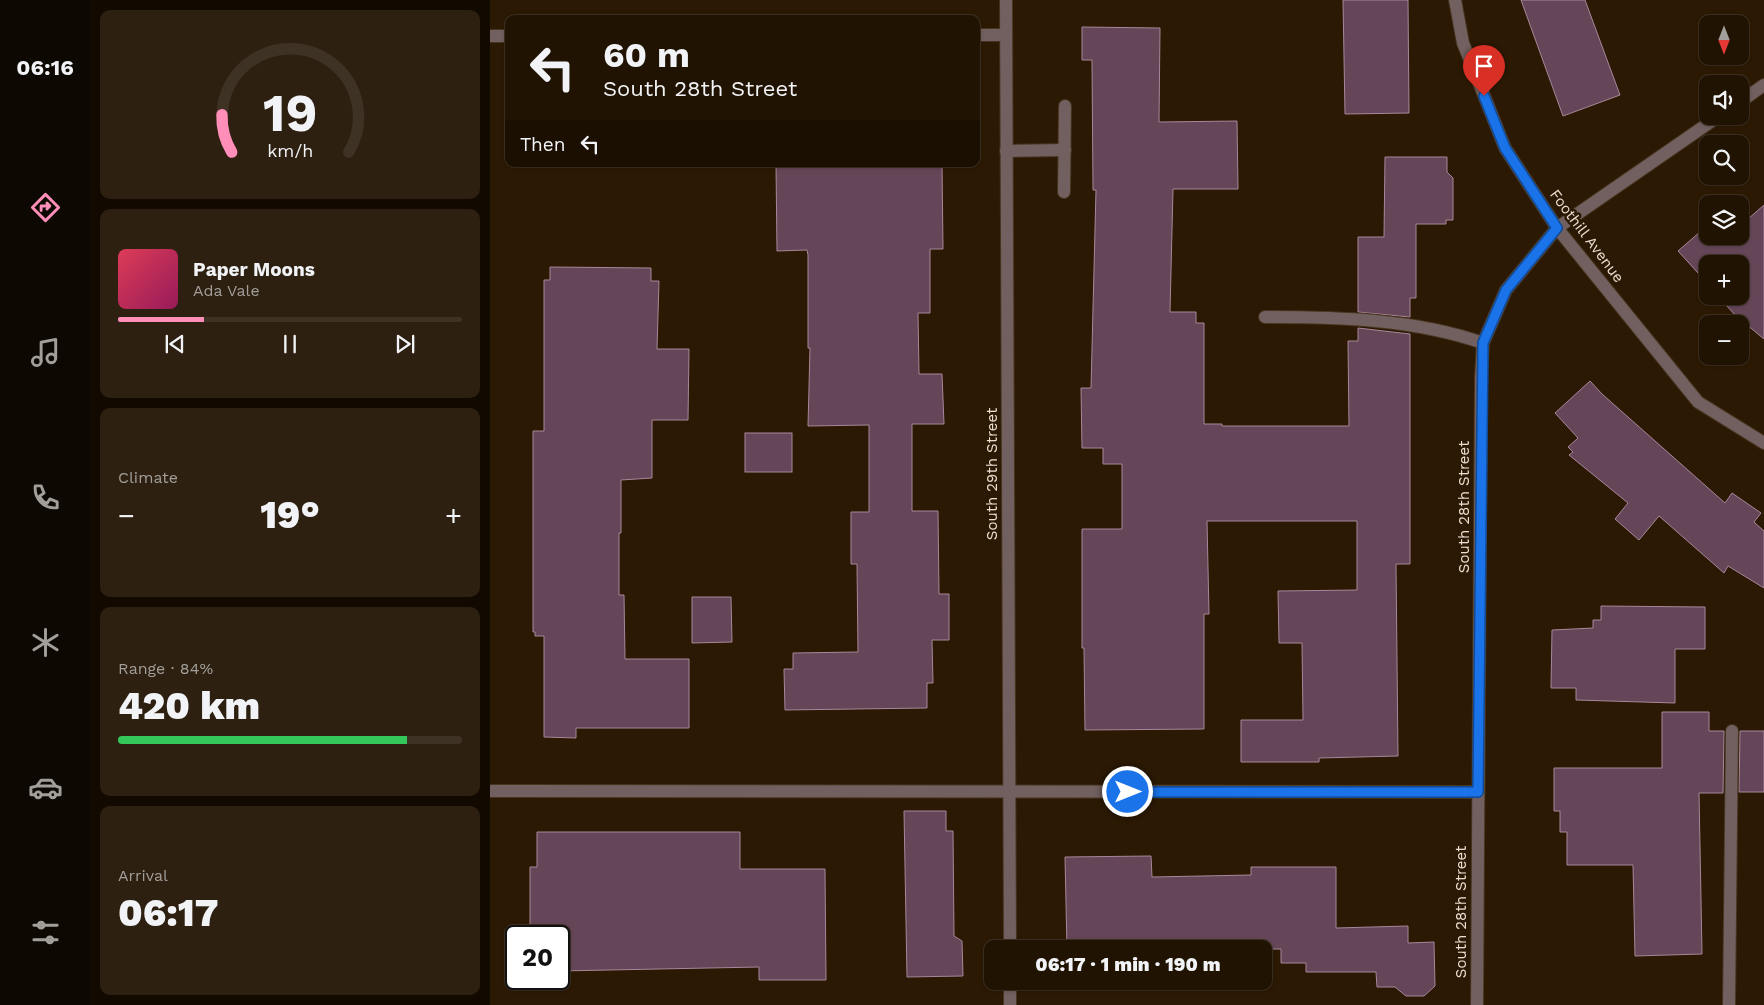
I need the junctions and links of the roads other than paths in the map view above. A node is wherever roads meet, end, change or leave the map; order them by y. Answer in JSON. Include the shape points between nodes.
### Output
{"nodes":[{"id":1,"x":1006,"y":0,"type":"edge"},
{"id":2,"x":1455,"y":0,"type":"edge"},
{"id":3,"x":980,"y":35,"type":"edge"},
{"id":4,"x":1006,"y":35,"type":"junction"},
{"id":5,"x":490,"y":36,"type":"edge"},
{"id":6,"x":505,"y":36,"type":"edge"},
{"id":7,"x":1764,"y":85,"type":"edge"},
{"id":8,"x":1749,"y":96,"type":"edge"},
{"id":9,"x":1065,"y":106,"type":"dead end"},
{"id":10,"x":1706,"y":125,"type":"edge"},
{"id":11,"x":1065,"y":150,"type":"junction"},
{"id":12,"x":1006,"y":151,"type":"junction"},
{"id":13,"x":1064,"y":192,"type":"dead end"},
{"id":14,"x":1557,"y":228,"type":"junction"},
{"id":15,"x":1265,"y":317,"type":"dead end"},
{"id":16,"x":1483,"y":343,"type":"junction"},
{"id":17,"x":1764,"y":443,"type":"edge"},
{"id":18,"x":1732,"y":731,"type":"dead end"},
{"id":19,"x":490,"y":791,"type":"edge"},
{"id":20,"x":1011,"y":792,"type":"junction"},
{"id":21,"x":1478,"y":792,"type":"junction"},
{"id":22,"x":1010,"y":940,"type":"edge"},
{"id":23,"x":1010,"y":990,"type":"edge"},
{"id":24,"x":1010,"y":1005,"type":"edge"},
{"id":25,"x":1477,"y":1005,"type":"edge"},
{"id":26,"x":1729,"y":1005,"type":"edge"}],
"edges":[{"from":1,"to":4,"type":"street","name":"South 29th Street"},
{"from":2,"to":14,"type":"street","name":"Foothill Avenue","via":[[1463,43],[1505,148]]},
{"from":3,"to":4,"type":"street"},
{"from":4,"to":12,"type":"street","name":"South 29th Street"},
{"from":5,"to":6,"type":"street"},
{"from":7,"to":8,"type":"street"},
{"from":9,"to":11,"type":"street"},
{"from":10,"to":14,"type":"street","name":"South 28th Street"},
{"from":11,"to":12,"type":"street"},
{"from":11,"to":13,"type":"street"},
{"from":12,"to":20,"type":"street","name":"South 29th Street"},
{"from":14,"to":16,"type":"street","name":"South 28th Street","via":[[1506,290]]},
{"from":14,"to":17,"type":"street","name":"Foothill Avenue","via":[[1698,402]]},
{"from":15,"to":16,"type":"street","via":[[1383,322],[1455,333]]},
{"from":16,"to":21,"type":"street","name":"South 28th Street"},
{"from":18,"to":26,"type":"street"},
{"from":19,"to":20,"type":"street"},
{"from":20,"to":21,"type":"street"},
{"from":20,"to":22,"type":"street","name":"South 29th Street"},
{"from":21,"to":25,"type":"street","name":"South 28th Street"},
{"from":23,"to":24,"type":"street"}]}
